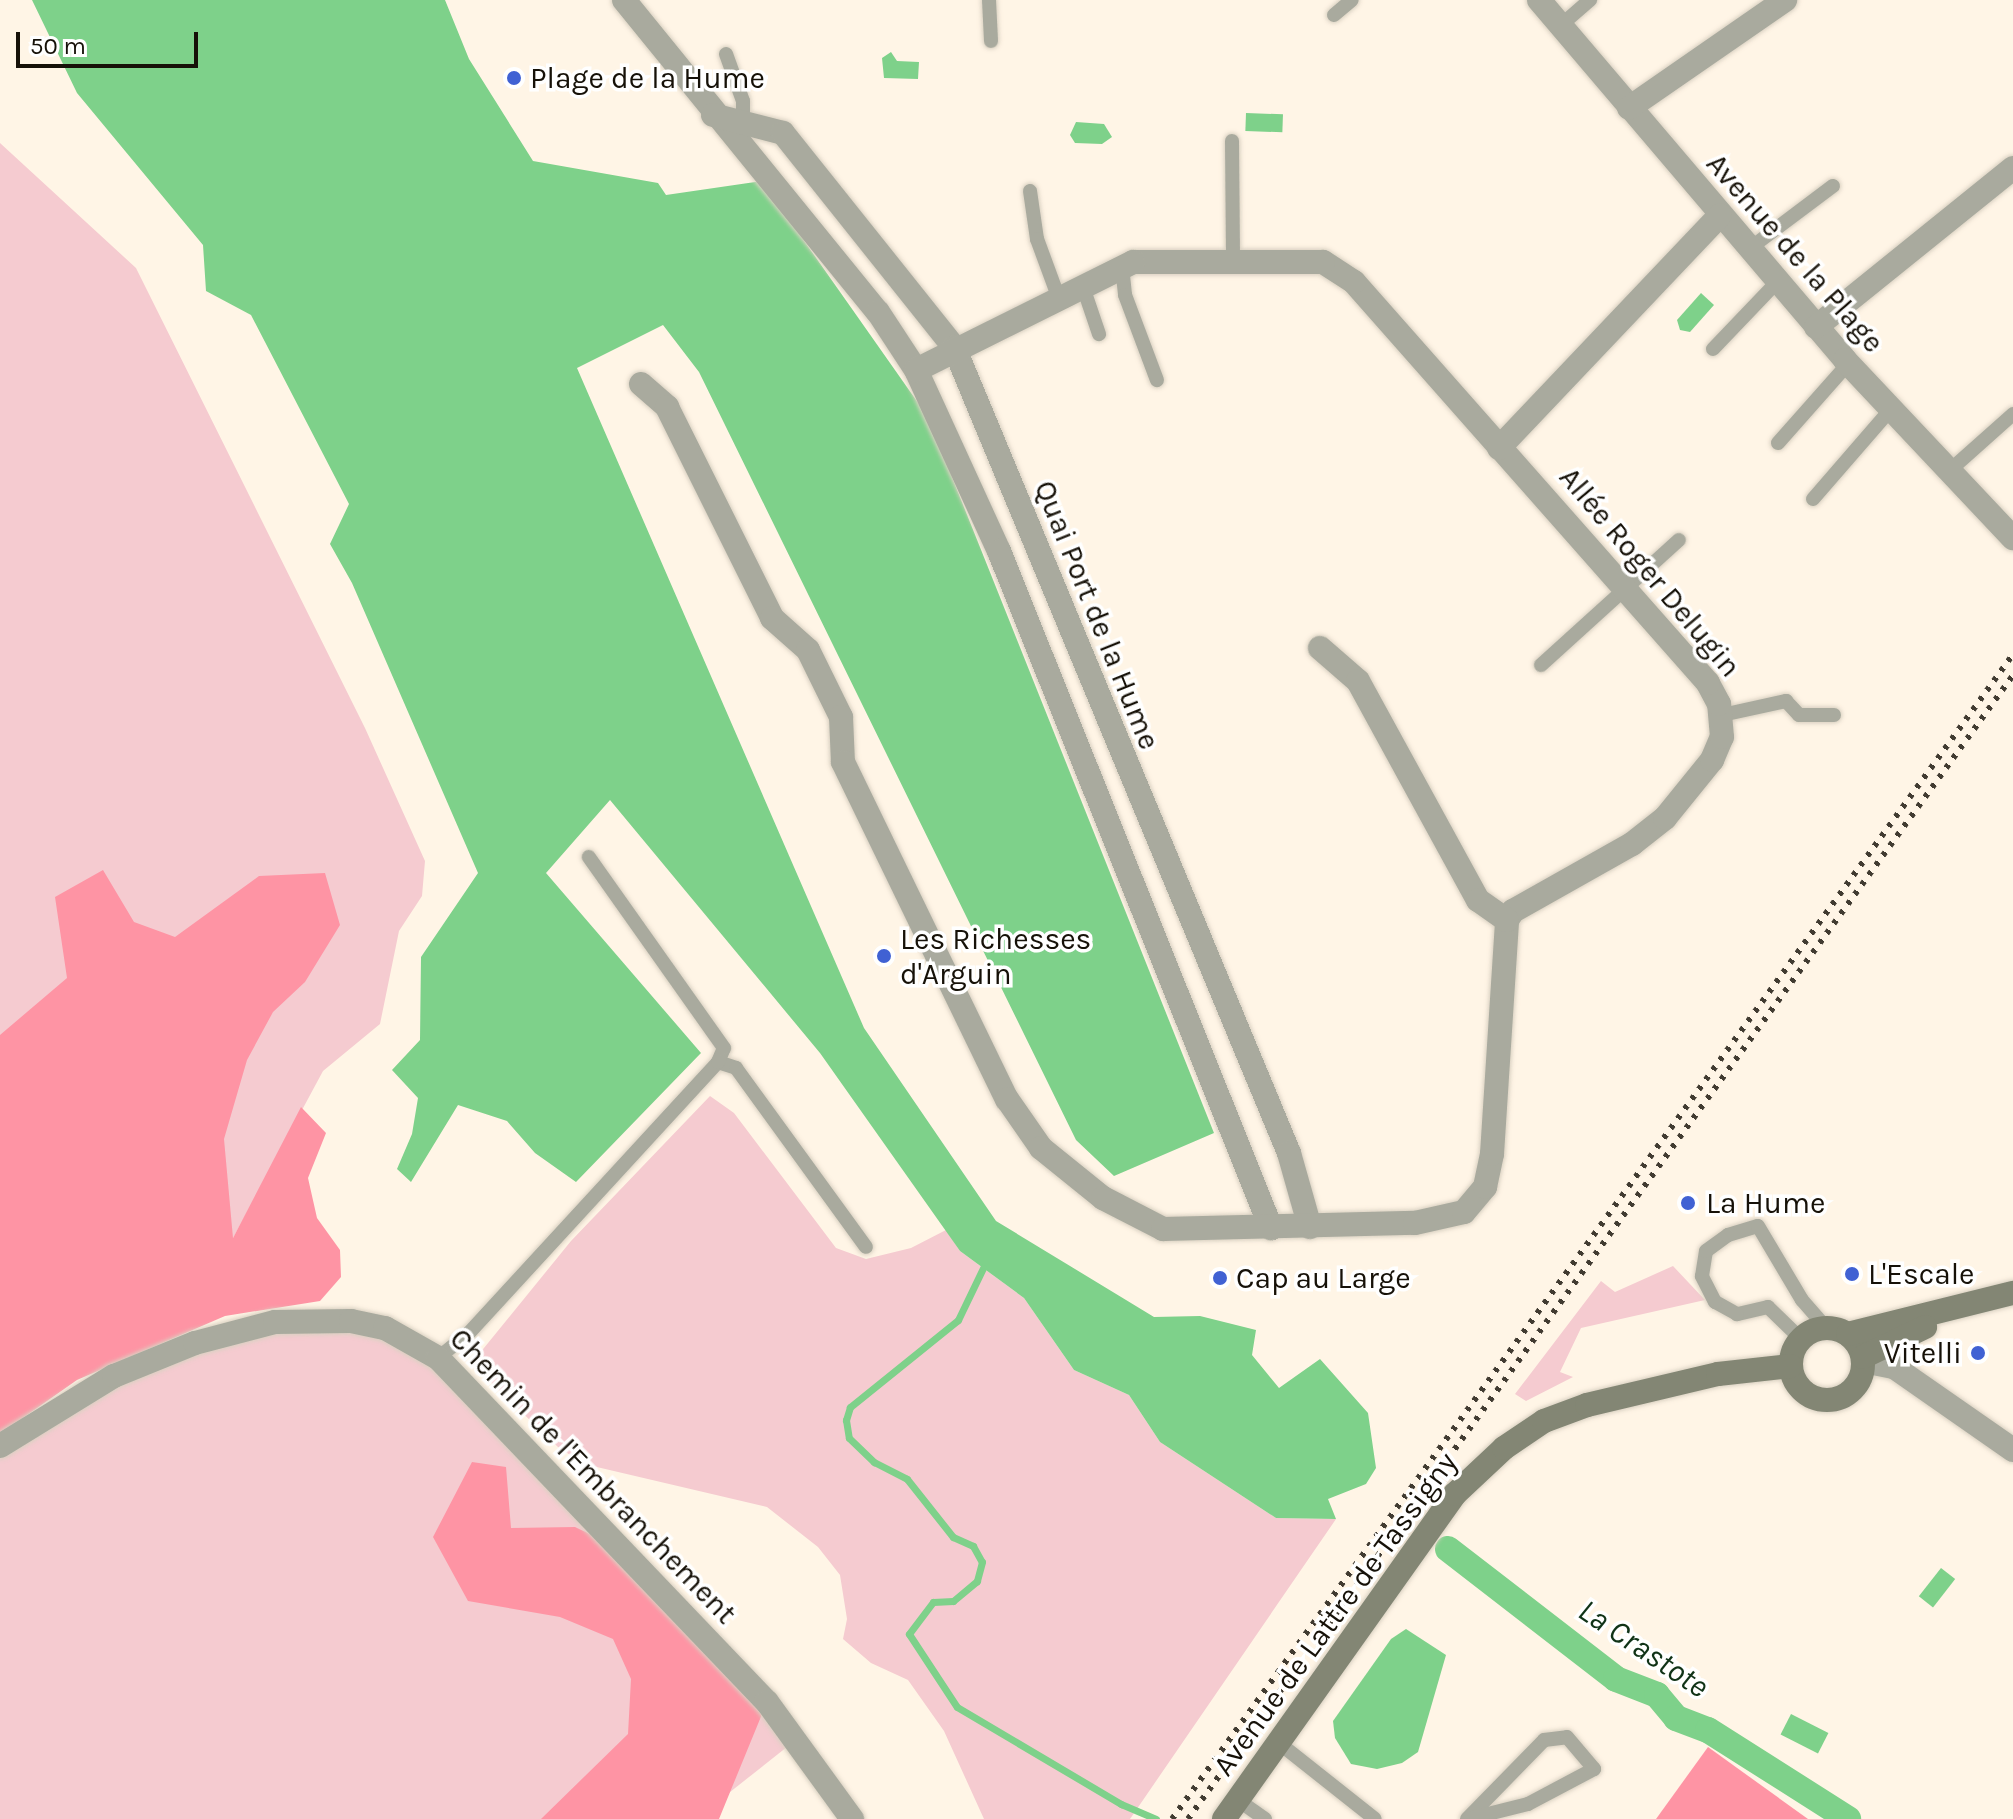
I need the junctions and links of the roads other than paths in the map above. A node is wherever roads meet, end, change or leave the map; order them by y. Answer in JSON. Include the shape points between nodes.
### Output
{"nodes":[{"id":1,"x":624,"y":0,"type":"edge"},
{"id":2,"x":989,"y":0,"type":"edge"},
{"id":3,"x":1352,"y":0,"type":"edge"},
{"id":4,"x":1539,"y":0,"type":"edge"},
{"id":5,"x":1590,"y":0,"type":"edge"},
{"id":6,"x":1785,"y":0,"type":"edge"},
{"id":7,"x":1334,"y":15,"type":"dead end"},
{"id":8,"x":1560,"y":26,"type":"junction"},
{"id":9,"x":991,"y":41,"type":"dead end"},
{"id":10,"x":726,"y":54,"type":"dead end"},
{"id":11,"x":1629,"y":108,"type":"junction"},
{"id":12,"x":713,"y":115,"type":"junction"},
{"id":13,"x":743,"y":123,"type":"junction"},
{"id":14,"x":1232,"y":141,"type":"dead end"},
{"id":15,"x":2013,"y":168,"type":"edge"},
{"id":16,"x":1833,"y":186,"type":"dead end"},
{"id":17,"x":1030,"y":191,"type":"dead end"},
{"id":18,"x":1720,"y":215,"type":"junction"},
{"id":19,"x":1749,"y":249,"type":"junction"},
{"id":20,"x":1233,"y":259,"type":"junction"},
{"id":21,"x":1122,"y":266,"type":"junction"},
{"id":22,"x":1777,"y":282,"type":"junction"},
{"id":23,"x":1082,"y":284,"type":"junction"},
{"id":24,"x":1058,"y":296,"type":"junction"},
{"id":25,"x":1816,"y":327,"type":"junction"},
{"id":26,"x":1099,"y":334,"type":"dead end"},
{"id":27,"x":954,"y":347,"type":"junction"},
{"id":28,"x":1713,"y":349,"type":"dead end"},
{"id":29,"x":1848,"y":364,"type":"junction"},
{"id":30,"x":916,"y":370,"type":"junction"},
{"id":31,"x":1157,"y":380,"type":"dead end"},
{"id":32,"x":641,"y":384,"type":"dead end"},
{"id":33,"x":1890,"y":410,"type":"junction"},
{"id":34,"x":2013,"y":414,"type":"edge"},
{"id":35,"x":1778,"y":443,"type":"dead end"},
{"id":36,"x":1499,"y":448,"type":"junction"},
{"id":37,"x":1948,"y":472,"type":"junction"},
{"id":38,"x":1813,"y":499,"type":"dead end"},
{"id":39,"x":2009,"y":526,"type":"edge"},
{"id":40,"x":1679,"y":540,"type":"dead end"},
{"id":41,"x":1625,"y":590,"type":"junction"},
{"id":42,"x":1320,"y":648,"type":"dead end"},
{"id":43,"x":1541,"y":665,"type":"dead end"},
{"id":44,"x":1722,"y":715,"type":"junction"},
{"id":45,"x":1834,"y":715,"type":"dead end"},
{"id":46,"x":589,"y":857,"type":"dead end"},
{"id":47,"x":1507,"y":920,"type":"junction"},
{"id":48,"x":718,"y":1062,"type":"junction"},
{"id":49,"x":1310,"y":1227,"type":"junction"},
{"id":50,"x":1264,"y":1228,"type":"junction"},
{"id":51,"x":866,"y":1247,"type":"dead end"},
{"id":52,"x":2013,"y":1293,"type":"edge"},
{"id":53,"x":2013,"y":1310,"type":"edge"},
{"id":54,"x":1837,"y":1331,"type":"junction"},
{"id":55,"x":1801,"y":1339,"type":"junction"},
{"id":56,"x":438,"y":1358,"type":"junction"},
{"id":57,"x":1863,"y":1359,"type":"junction"},
{"id":58,"x":1791,"y":1366,"type":"junction"},
{"id":59,"x":0,"y":1446,"type":"edge"},
{"id":60,"x":2013,"y":1450,"type":"edge"},
{"id":61,"x":1279,"y":1743,"type":"junction"},
{"id":62,"x":1231,"y":1809,"type":"edge"},
{"id":63,"x":852,"y":1819,"type":"edge"},
{"id":64,"x":1265,"y":1819,"type":"edge"},
{"id":65,"x":1375,"y":1819,"type":"edge"},
{"id":66,"x":1467,"y":1819,"type":"edge"}],
"edges":[{"from":1,"to":12,"type":"street"},
{"from":2,"to":9,"type":"lane"},
{"from":3,"to":7,"type":"lane"},
{"from":4,"to":8,"type":"street","name":"Avenue de la Plage"},
{"from":5,"to":8,"type":"lane"},
{"from":6,"to":11,"type":"street"},
{"from":8,"to":11,"type":"street","name":"Avenue de la Plage"},
{"from":10,"to":13,"type":"lane","via":[[743,101]]},
{"from":11,"to":18,"type":"street","name":"Avenue de la Plage"},
{"from":12,"to":13,"type":"street","name":"Quai Port de la Hume"},
{"from":12,"to":30,"type":"street","via":[[868,299]]},
{"from":13,"to":27,"type":"street","name":"Quai Port de la Hume","via":[[783,133]]},
{"from":14,"to":20,"type":"lane"},
{"from":15,"to":25,"type":"street"},
{"from":16,"to":19,"type":"lane"},
{"from":17,"to":24,"type":"lane","via":[[1037,239]]},
{"from":18,"to":19,"type":"street","name":"Avenue de la Plage"},
{"from":18,"to":36,"type":"street"},
{"from":19,"to":22,"type":"street","name":"Avenue de la Plage"},
{"from":20,"to":21,"type":"street","name":"Allée Roger Delugin","via":[[1157,259]]},
{"from":20,"to":36,"type":"street","name":"Allée Roger Delugin","via":[[1323,262],[1344,274]]},
{"from":21,"to":23,"type":"street","name":"Allée Roger Delugin"},
{"from":21,"to":31,"type":"lane","via":[[1125,295]]},
{"from":22,"to":25,"type":"street","name":"Avenue de la Plage"},
{"from":22,"to":28,"type":"lane"},
{"from":23,"to":24,"type":"street","name":"Allée Roger Delugin"},
{"from":23,"to":26,"type":"lane"},
{"from":24,"to":27,"type":"street","name":"Allée Roger Delugin"},
{"from":25,"to":29,"type":"street","name":"Avenue de la Plage"},
{"from":27,"to":30,"type":"street","name":"Allée Roger Delugin"},
{"from":27,"to":49,"type":"street","name":"Quai Port de la Hume","via":[[1289,1153]]},
{"from":29,"to":33,"type":"street","name":"Avenue de la Plage"},
{"from":29,"to":35,"type":"lane"},
{"from":30,"to":50,"type":"street","via":[[999,551]]},
{"from":32,"to":50,"type":"street","via":[[667,407],[772,618],[808,650],[841,717],[843,762],[1021,1125],[1066,1169],[1141,1222],[1187,1231]]},
{"from":33,"to":37,"type":"street","name":"Avenue de la Plage"},
{"from":33,"to":38,"type":"lane"},
{"from":34,"to":37,"type":"lane"},
{"from":36,"to":41,"type":"street","name":"Allée Roger Delugin"},
{"from":37,"to":39,"type":"street","name":"Avenue de la Plage"},
{"from":40,"to":41,"type":"lane"},
{"from":41,"to":43,"type":"lane"},
{"from":41,"to":44,"type":"street","name":"Allée Roger Delugin","via":[[1708,683]]},
{"from":42,"to":47,"type":"street","via":[[1358,681],[1478,900]]},
{"from":44,"to":45,"type":"lane","via":[[1786,701],[1799,715]]},
{"from":44,"to":47,"type":"street","name":"Allée Roger Delugin","via":[[1722,737],[1712,760],[1665,818],[1632,844],[1513,911]]},
{"from":46,"to":48,"type":"lane","via":[[719,1036],[724,1048]]},
{"from":47,"to":49,"type":"street","via":[[1492,1154],[1485,1187],[1464,1212],[1442,1220]]},
{"from":48,"to":51,"type":"lane","via":[[736,1068]]},
{"from":48,"to":56,"type":"lane","via":[[468,1334]]},
{"from":49,"to":50,"type":"street"},
{"from":52,"to":54,"type":"main road"},
{"from":53,"to":57,"type":"main road","via":[[1913,1329]]},
{"from":54,"to":55,"type":"main road"},
{"from":54,"to":55,"type":"lane","via":[[1802,1300],[1758,1226],[1728,1235],[1706,1251],[1702,1276],[1715,1302],[1737,1314],[1768,1307]]},
{"from":54,"to":57,"type":"main road"},
{"from":55,"to":58,"type":"main road"},
{"from":56,"to":59,"type":"street","name":"Chemin de l'Embranchement","via":[[403,1336],[366,1323],[275,1322],[195,1343],[114,1376]]},
{"from":56,"to":63,"type":"street","name":"Chemin de l'Embranchement","via":[[767,1702]]},
{"from":57,"to":58,"type":"main road","via":[[1857,1384],[1837,1399],[1805,1392]]},
{"from":57,"to":60,"type":"street","via":[[1894,1367]]},
{"from":58,"to":61,"type":"main road","name":"Avenue de Lattre de Tassigny","via":[[1680,1383],[1551,1418],[1485,1464],[1455,1494]]},
{"from":61,"to":62,"type":"main road","name":"Avenue de Lattre de Tassigny"},
{"from":61,"to":65,"type":"lane"},
{"from":62,"to":64,"type":"lane"},
{"from":66,"to":66,"type":"lane","via":[[1528,1804],[1594,1769],[1567,1737],[1544,1740]]}]}
